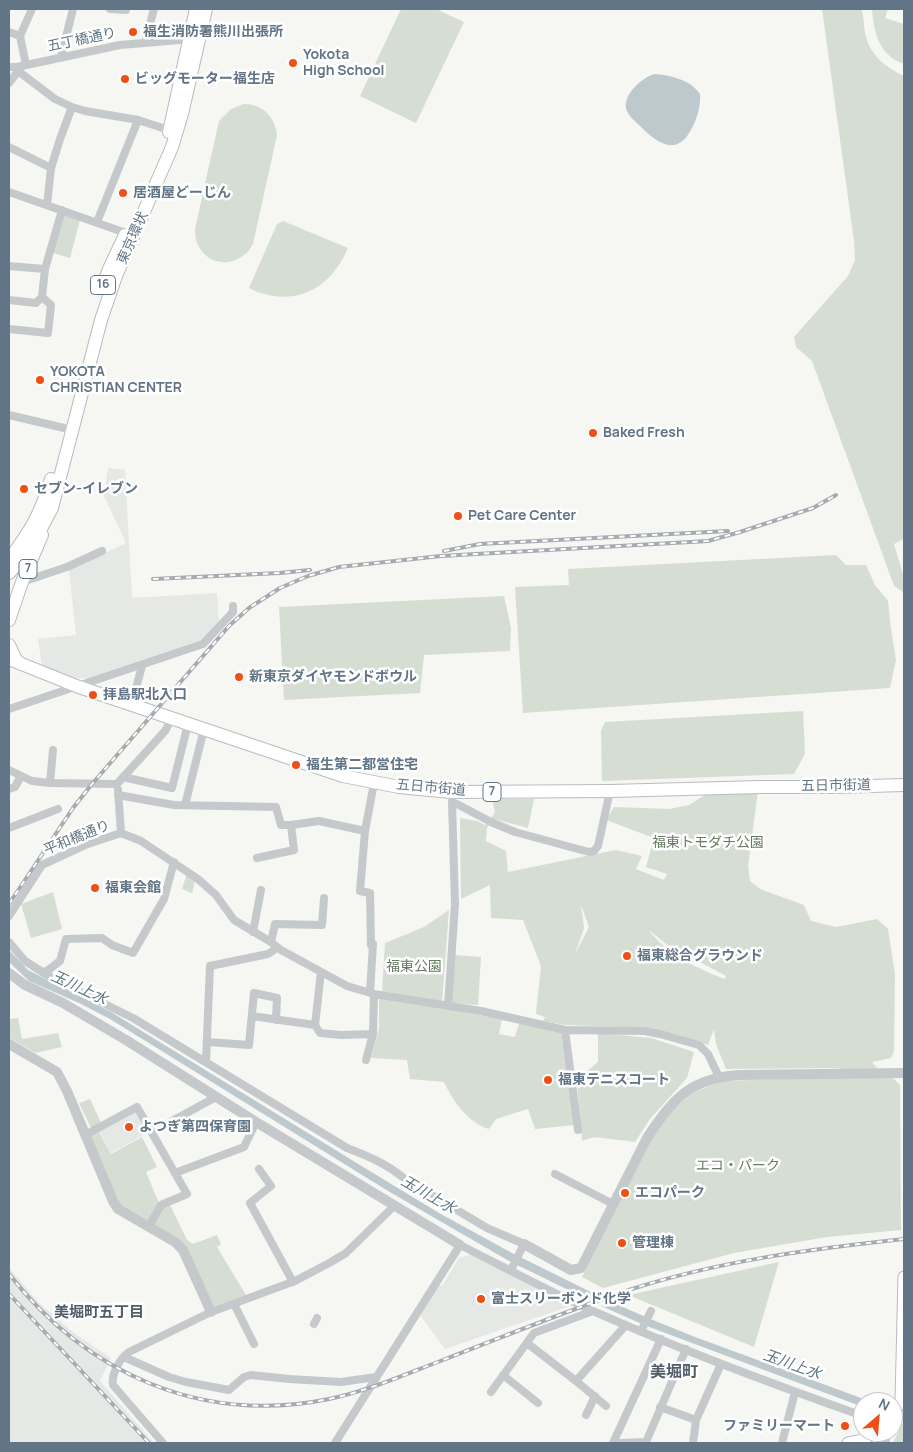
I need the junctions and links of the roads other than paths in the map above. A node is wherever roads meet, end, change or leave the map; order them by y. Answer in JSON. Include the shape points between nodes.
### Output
{"nodes":[{"id":1,"x":32,"y":9,"type":"edge"},
{"id":2,"x":72,"y":9,"type":"edge"},
{"id":3,"x":110,"y":9,"type":"edge"},
{"id":4,"x":126,"y":9,"type":"edge"},
{"id":5,"x":154,"y":9,"type":"edge"},
{"id":6,"x":196,"y":9,"type":"edge"},
{"id":7,"x":206,"y":9,"type":"edge"},
{"id":8,"x":9,"y":32,"type":"edge"},
{"id":9,"x":20,"y":36,"type":"junction"},
{"id":10,"x":195,"y":40,"type":"junction"},
{"id":11,"x":145,"y":42,"type":"junction"},
{"id":12,"x":61,"y":57,"type":"junction"},
{"id":13,"x":26,"y":65,"type":"junction"},
{"id":14,"x":15,"y":68,"type":"edge"},
{"id":15,"x":9,"y":84,"type":"edge"},
{"id":16,"x":72,"y":107,"type":"junction"},
{"id":17,"x":138,"y":120,"type":"junction"},
{"id":18,"x":169,"y":130,"type":"junction"},
{"id":19,"x":9,"y":147,"type":"edge"},
{"id":20,"x":51,"y":168,"type":"junction"},
{"id":21,"x":9,"y":192,"type":"edge"},
{"id":22,"x":47,"y":205,"type":"junction"},
{"id":23,"x":62,"y":210,"type":"junction"},
{"id":24,"x":97,"y":222,"type":"junction"},
{"id":25,"x":126,"y":233,"type":"junction"},
{"id":26,"x":9,"y":266,"type":"edge"},
{"id":27,"x":45,"y":269,"type":"junction"},
{"id":28,"x":42,"y":297,"type":"junction"},
{"id":29,"x":9,"y":300,"type":"edge"},
{"id":30,"x":9,"y":329,"type":"edge"},
{"id":31,"x":9,"y":415,"type":"edge"},
{"id":32,"x":64,"y":428,"type":"junction"},
{"id":33,"x":48,"y":518,"type":"junction"},
{"id":34,"x":102,"y":552,"type":"dead end"},
{"id":35,"x":9,"y":560,"type":"edge"},
{"id":36,"x":9,"y":573,"type":"edge"},
{"id":37,"x":22,"y":582,"type":"junction"},
{"id":38,"x":9,"y":587,"type":"edge"},
{"id":39,"x":233,"y":606,"type":"dead end"},
{"id":40,"x":9,"y":620,"type":"edge"},
{"id":41,"x":9,"y":646,"type":"edge"},
{"id":42,"x":9,"y":659,"type":"edge"},
{"id":43,"x":23,"y":665,"type":"junction"},
{"id":44,"x":142,"y":666,"type":"junction"},
{"id":45,"x":80,"y":687,"type":"junction"},
{"id":46,"x":132,"y":703,"type":"junction"},
{"id":47,"x":9,"y":709,"type":"edge"},
{"id":48,"x":172,"y":718,"type":"junction"},
{"id":49,"x":188,"y":724,"type":"junction"},
{"id":50,"x":204,"y":729,"type":"junction"},
{"id":51,"x":53,"y":750,"type":"dead end"},
{"id":52,"x":9,"y":770,"type":"edge"},
{"id":53,"x":21,"y":776,"type":"junction"},
{"id":54,"x":123,"y":777,"type":"junction"},
{"id":55,"x":374,"y":782,"type":"junction"},
{"id":56,"x":50,"y":783,"type":"junction"},
{"id":57,"x":117,"y":784,"type":"junction"},
{"id":58,"x":904,"y":785,"type":"edge"},
{"id":59,"x":9,"y":789,"type":"edge"},
{"id":60,"x":610,"y":791,"type":"junction"},
{"id":61,"x":118,"y":795,"type":"junction"},
{"id":62,"x":451,"y":798,"type":"junction"},
{"id":63,"x":185,"y":805,"type":"junction"},
{"id":64,"x":58,"y":809,"type":"dead end"},
{"id":65,"x":291,"y":825,"type":"junction"},
{"id":66,"x":9,"y":828,"type":"edge"},
{"id":67,"x":365,"y":831,"type":"junction"},
{"id":68,"x":121,"y":833,"type":"junction"},
{"id":69,"x":257,"y":858,"type":"dead end"},
{"id":70,"x":174,"y":862,"type":"junction"},
{"id":71,"x":261,"y":890,"type":"dead end"},
{"id":72,"x":324,"y":898,"type":"dead end"},
{"id":73,"x":9,"y":916,"type":"edge"},
{"id":74,"x":253,"y":932,"type":"junction"},
{"id":75,"x":9,"y":942,"type":"edge"},
{"id":76,"x":271,"y":942,"type":"junction"},
{"id":77,"x":277,"y":948,"type":"junction"},
{"id":78,"x":9,"y":972,"type":"edge"},
{"id":79,"x":42,"y":972,"type":"junction"},
{"id":80,"x":321,"y":972,"type":"junction"},
{"id":81,"x":372,"y":993,"type":"junction"},
{"id":82,"x":448,"y":1006,"type":"junction"},
{"id":83,"x":252,"y":1016,"type":"junction"},
{"id":84,"x":276,"y":1020,"type":"junction"},
{"id":85,"x":315,"y":1025,"type":"junction"},
{"id":86,"x":565,"y":1030,"type":"junction"},
{"id":87,"x":373,"y":1034,"type":"junction"},
{"id":88,"x":208,"y":1042,"type":"junction"},
{"id":89,"x":9,"y":1044,"type":"edge"},
{"id":90,"x":366,"y":1060,"type":"dead end"},
{"id":91,"x":206,"y":1062,"type":"junction"},
{"id":92,"x":904,"y":1073,"type":"edge"},
{"id":93,"x":719,"y":1076,"type":"junction"},
{"id":94,"x":216,"y":1097,"type":"junction"},
{"id":95,"x":256,"y":1122,"type":"junction"},
{"id":96,"x":578,"y":1130,"type":"dead end"},
{"id":97,"x":152,"y":1132,"type":"junction"},
{"id":98,"x":85,"y":1135,"type":"junction"},
{"id":99,"x":259,"y":1169,"type":"dead end"},
{"id":100,"x":175,"y":1173,"type":"junction"},
{"id":101,"x":555,"y":1174,"type":"dead end"},
{"id":102,"x":613,"y":1204,"type":"junction"},
{"id":103,"x":394,"y":1206,"type":"junction"},
{"id":104,"x":149,"y":1226,"type":"junction"},
{"id":105,"x":460,"y":1245,"type":"junction"},
{"id":106,"x":523,"y":1247,"type":"junction"},
{"id":107,"x":512,"y":1267,"type":"junction"},
{"id":108,"x":904,"y":1277,"type":"edge"},
{"id":109,"x":293,"y":1282,"type":"junction"},
{"id":110,"x":234,"y":1304,"type":"junction"},
{"id":111,"x":594,"y":1311,"type":"junction"},
{"id":112,"x":651,"y":1311,"type":"dead end"},
{"id":113,"x":212,"y":1312,"type":"junction"},
{"id":114,"x":626,"y":1325,"type":"junction"},
{"id":115,"x":642,"y":1332,"type":"junction"},
{"id":116,"x":661,"y":1339,"type":"junction"},
{"id":117,"x":527,"y":1343,"type":"junction"},
{"id":118,"x":254,"y":1344,"type":"dead end"},
{"id":119,"x":686,"y":1349,"type":"junction"},
{"id":120,"x":124,"y":1357,"type":"junction"},
{"id":121,"x":720,"y":1364,"type":"junction"},
{"id":122,"x":503,"y":1375,"type":"junction"},
{"id":123,"x":376,"y":1376,"type":"junction"},
{"id":124,"x":576,"y":1381,"type":"junction"},
{"id":125,"x":491,"y":1392,"type":"dead end"},
{"id":126,"x":795,"y":1392,"type":"junction"},
{"id":127,"x":900,"y":1392,"type":"edge"},
{"id":128,"x":595,"y":1396,"type":"junction"},
{"id":129,"x":538,"y":1403,"type":"dead end"},
{"id":130,"x":606,"y":1406,"type":"dead end"},
{"id":131,"x":660,"y":1407,"type":"junction"},
{"id":132,"x":853,"y":1412,"type":"edge"},
{"id":133,"x":586,"y":1414,"type":"dead end"},
{"id":134,"x":696,"y":1420,"type":"junction"},
{"id":135,"x":163,"y":1443,"type":"edge"},
{"id":136,"x":334,"y":1443,"type":"edge"},
{"id":137,"x":613,"y":1443,"type":"edge"},
{"id":138,"x":619,"y":1443,"type":"edge"},
{"id":139,"x":692,"y":1443,"type":"edge"},
{"id":140,"x":782,"y":1443,"type":"edge"}],
"edges":[{"from":1,"to":9,"type":"street"},
{"from":2,"to":12,"type":"street"},
{"from":3,"to":4,"type":"street"},
{"from":5,"to":11,"type":"street"},
{"from":6,"to":10,"type":"main road","name":"東京環状","number":"16"},
{"from":7,"to":10,"type":"main road","name":"東京環状","number":"16"},
{"from":8,"to":9,"type":"street"},
{"from":9,"to":13,"type":"street"},
{"from":10,"to":11,"type":"street","name":"五丁橋通り"},
{"from":10,"to":18,"type":"main road","name":"東京環状","number":"16"},
{"from":10,"to":33,"type":"main road","name":"東京環状","number":"16","via":[[182,114],[172,147],[116,276],[101,320]]},
{"from":11,"to":12,"type":"street","name":"五丁橋通り"},
{"from":12,"to":13,"type":"street","name":"五丁橋通り"},
{"from":13,"to":14,"type":"street","name":"五丁橋通り"},
{"from":14,"to":15,"type":"street"},
{"from":14,"to":16,"type":"street","via":[[55,99]]},
{"from":16,"to":17,"type":"street"},
{"from":16,"to":20,"type":"street"},
{"from":17,"to":18,"type":"street"},
{"from":17,"to":24,"type":"street"},
{"from":18,"to":25,"type":"main road","name":"東京環状","number":"16"},
{"from":19,"to":20,"type":"street"},
{"from":20,"to":22,"type":"street"},
{"from":21,"to":22,"type":"street"},
{"from":22,"to":23,"type":"street"},
{"from":23,"to":24,"type":"street"},
{"from":23,"to":27,"type":"street"},
{"from":24,"to":25,"type":"street"},
{"from":25,"to":32,"type":"main road","name":"東京環状","number":"16","via":[[95,310]]},
{"from":26,"to":27,"type":"street"},
{"from":27,"to":28,"type":"street"},
{"from":28,"to":29,"type":"street","via":[[36,303]]},
{"from":28,"to":30,"type":"street","via":[[51,305],[48,333]]},
{"from":31,"to":32,"type":"street"},
{"from":32,"to":35,"type":"main road","name":"東京環状","number":"16","via":[[44,504],[34,525]]},
{"from":33,"to":36,"type":"main road","name":"東京環状","number":"16"},
{"from":33,"to":37,"type":"main road","number":"7"},
{"from":34,"to":37,"type":"street"},
{"from":37,"to":38,"type":"main road"},
{"from":37,"to":40,"type":"main road","number":"7"},
{"from":39,"to":44,"type":"street","via":[[234,612],[204,644]]},
{"from":41,"to":43,"type":"main road","via":[[16,660]]},
{"from":42,"to":43,"type":"main road","name":"五日市街道","number":"7"},
{"from":43,"to":45,"type":"main road","name":"五日市街道","number":"7"},
{"from":44,"to":45,"type":"street"},
{"from":44,"to":46,"type":"street"},
{"from":45,"to":46,"type":"main road","name":"五日市街道","number":"7"},
{"from":45,"to":47,"type":"street"},
{"from":46,"to":48,"type":"main road","name":"五日市街道","number":"7"},
{"from":48,"to":49,"type":"main road","name":"五日市街道","number":"7"},
{"from":48,"to":54,"type":"street","via":[[165,731]]},
{"from":49,"to":50,"type":"main road","name":"五日市街道","number":"7"},
{"from":49,"to":54,"type":"street","via":[[172,788]]},
{"from":50,"to":55,"type":"main road","name":"五日市街道","number":"7","via":[[343,776]]},
{"from":50,"to":63,"type":"street"},
{"from":51,"to":56,"type":"street"},
{"from":52,"to":53,"type":"street"},
{"from":53,"to":56,"type":"street"},
{"from":53,"to":59,"type":"street"},
{"from":54,"to":57,"type":"street"},
{"from":55,"to":62,"type":"main road","name":"五日市街道","number":"7"},
{"from":55,"to":67,"type":"street"},
{"from":56,"to":57,"type":"street"},
{"from":57,"to":61,"type":"street"},
{"from":58,"to":60,"type":"main road","name":"五日市街道","number":"7"},
{"from":60,"to":62,"type":"main road","name":"五日市街道","number":"7"},
{"from":60,"to":62,"type":"street","via":[[598,846],[589,852],[515,832],[490,822]]},
{"from":61,"to":63,"type":"street"},
{"from":61,"to":68,"type":"street"},
{"from":62,"to":82,"type":"street","via":[[455,904]]},
{"from":63,"to":65,"type":"street","via":[[276,807],[281,825]]},
{"from":64,"to":66,"type":"street"},
{"from":65,"to":67,"type":"street","via":[[319,821]]},
{"from":65,"to":69,"type":"street","via":[[294,850]]},
{"from":67,"to":81,"type":"street","via":[[360,891],[370,893]]},
{"from":68,"to":70,"type":"street","via":[[142,840]]},
{"from":68,"to":73,"type":"street","name":"平和橋通り","via":[[42,865]]},
{"from":70,"to":74,"type":"street","via":[[198,878],[234,920]]},
{"from":70,"to":79,"type":"street","via":[[164,899],[133,953],[112,946],[102,938],[66,939],[60,961]]},
{"from":71,"to":74,"type":"street"},
{"from":72,"to":76,"type":"street","via":[[322,925],[275,924]]},
{"from":74,"to":76,"type":"street"},
{"from":75,"to":79,"type":"street","via":[[19,956]]},
{"from":76,"to":77,"type":"street"},
{"from":77,"to":80,"type":"street"},
{"from":77,"to":88,"type":"street","via":[[268,954],[210,966]]},
{"from":78,"to":94,"type":"street","via":[[25,985],[63,1003]]},
{"from":79,"to":91,"type":"street","via":[[133,1018]]},
{"from":80,"to":81,"type":"street","via":[[347,986]]},
{"from":80,"to":85,"type":"street"},
{"from":81,"to":82,"type":"street"},
{"from":81,"to":87,"type":"street"},
{"from":82,"to":86,"type":"street"},
{"from":83,"to":84,"type":"street"},
{"from":83,"to":84,"type":"street","via":[[254,993],[277,998]]},
{"from":83,"to":88,"type":"street","via":[[249,1045]]},
{"from":84,"to":85,"type":"street"},
{"from":85,"to":87,"type":"street","via":[[320,1033]]},
{"from":86,"to":93,"type":"street","via":[[645,1031],[699,1045],[708,1054]]},
{"from":86,"to":96,"type":"street"},
{"from":87,"to":90,"type":"street"},
{"from":88,"to":91,"type":"street"},
{"from":89,"to":98,"type":"street","via":[[57,1072]]},
{"from":91,"to":106,"type":"street","via":[[347,1148],[372,1157],[486,1228]]},
{"from":92,"to":93,"type":"street"},
{"from":93,"to":102,"type":"street","via":[[691,1088],[667,1109],[647,1138]]},
{"from":94,"to":95,"type":"street"},
{"from":94,"to":97,"type":"street"},
{"from":95,"to":100,"type":"street","via":[[244,1147]]},
{"from":95,"to":103,"type":"street"},
{"from":97,"to":98,"type":"street","via":[[137,1107]]},
{"from":97,"to":100,"type":"street"},
{"from":98,"to":104,"type":"street","via":[[118,1209]]},
{"from":99,"to":109,"type":"street","via":[[271,1186],[250,1203]]},
{"from":100,"to":104,"type":"street","via":[[187,1194],[161,1205]]},
{"from":101,"to":102,"type":"street"},
{"from":102,"to":106,"type":"street","via":[[580,1268],[572,1270]]},
{"from":103,"to":105,"type":"street"},
{"from":103,"to":109,"type":"street","via":[[346,1253]]},
{"from":104,"to":113,"type":"street","via":[[183,1250]]},
{"from":105,"to":107,"type":"street"},
{"from":105,"to":123,"type":"street"},
{"from":106,"to":107,"type":"street"},
{"from":107,"to":111,"type":"street"},
{"from":108,"to":127,"type":"main road"},
{"from":109,"to":110,"type":"street"},
{"from":110,"to":113,"type":"street"},
{"from":110,"to":118,"type":"street"},
{"from":111,"to":114,"type":"street"},
{"from":111,"to":117,"type":"street","via":[[534,1333]]},
{"from":112,"to":115,"type":"street"},
{"from":113,"to":120,"type":"street"},
{"from":114,"to":115,"type":"street"},
{"from":114,"to":124,"type":"street"},
{"from":115,"to":116,"type":"street"},
{"from":116,"to":119,"type":"street"},
{"from":116,"to":137,"type":"street"},
{"from":117,"to":122,"type":"street"},
{"from":117,"to":124,"type":"street"},
{"from":119,"to":121,"type":"street"},
{"from":119,"to":131,"type":"street"},
{"from":120,"to":123,"type":"street","via":[[169,1377],[229,1390],[251,1375],[341,1382]]},
{"from":120,"to":135,"type":"street","via":[[112,1376],[113,1385]]},
{"from":121,"to":126,"type":"street"},
{"from":121,"to":134,"type":"street"},
{"from":122,"to":125,"type":"street"},
{"from":122,"to":129,"type":"street"},
{"from":123,"to":136,"type":"street"},
{"from":124,"to":128,"type":"street"},
{"from":126,"to":132,"type":"street"},
{"from":126,"to":140,"type":"street"},
{"from":128,"to":130,"type":"street"},
{"from":128,"to":133,"type":"street"},
{"from":131,"to":134,"type":"street"},
{"from":131,"to":138,"type":"street","via":[[646,1442]]},
{"from":134,"to":139,"type":"street"}]}
